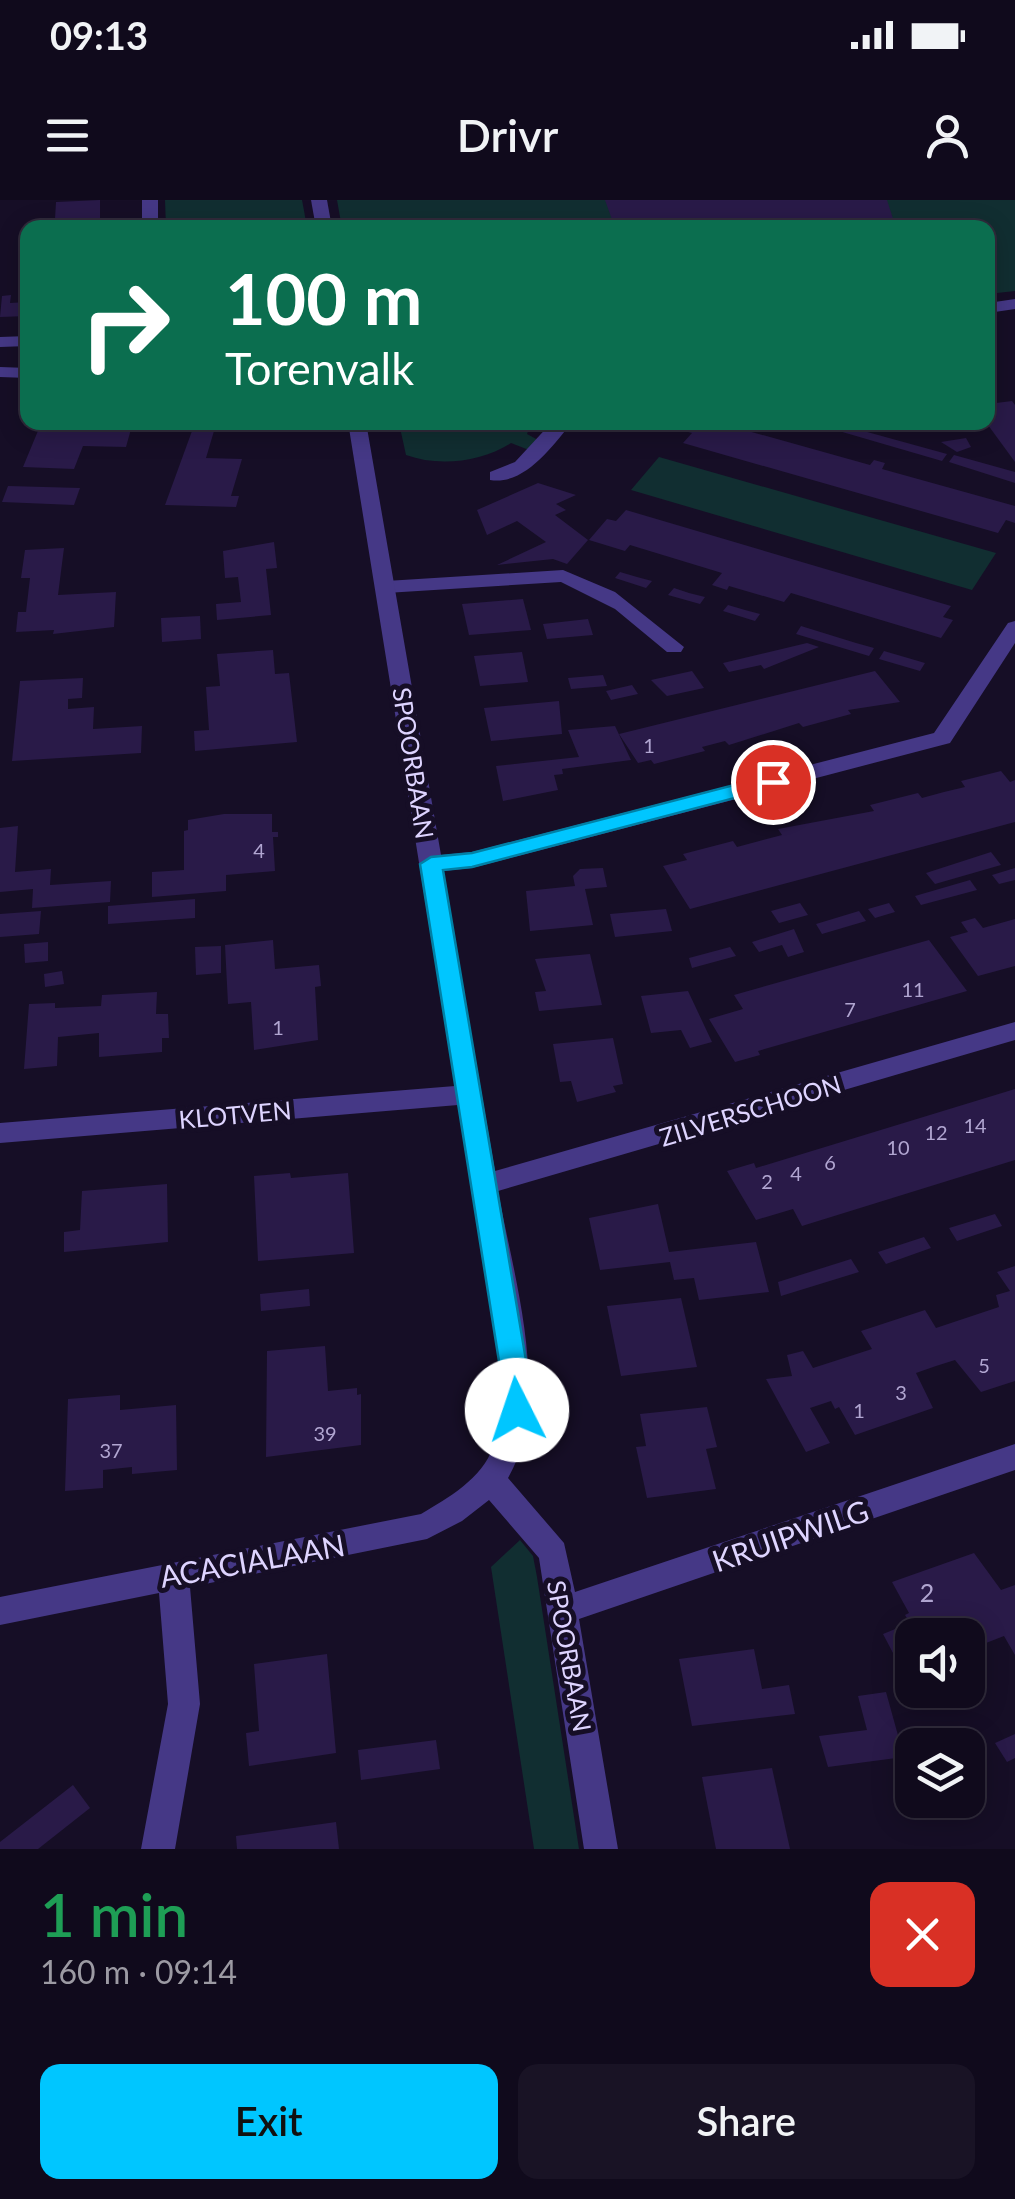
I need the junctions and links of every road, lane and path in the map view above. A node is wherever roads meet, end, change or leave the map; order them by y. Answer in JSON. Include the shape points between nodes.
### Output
{"nodes":[{"id":1,"x":1001,"y":306,"type":"edge"},
{"id":2,"x":1015,"y":325,"type":"edge"},
{"id":3,"x":358,"y":430,"type":"edge"},
{"id":4,"x":556,"y":430,"type":"edge"},
{"id":5,"x":496,"y":476,"type":"dead end"},
{"id":6,"x":386,"y":587,"type":"junction"},
{"id":7,"x":1015,"y":627,"type":"edge"},
{"id":8,"x":674,"y":647,"type":"dead end"},
{"id":9,"x":431,"y":864,"type":"junction"},
{"id":10,"x":1015,"y":1031,"type":"edge"},
{"id":11,"x":470,"y":1094,"type":"junction"},
{"id":12,"x":0,"y":1133,"type":"edge"},
{"id":13,"x":484,"y":1185,"type":"junction"},
{"id":14,"x":1015,"y":1456,"type":"edge"},
{"id":15,"x":492,"y":1482,"type":"junction"},
{"id":16,"x":173,"y":1574,"type":"junction"},
{"id":17,"x":564,"y":1610,"type":"junction"},
{"id":18,"x":0,"y":1611,"type":"edge"},
{"id":19,"x":158,"y":1849,"type":"edge"},
{"id":20,"x":602,"y":1849,"type":"edge"}],
"edges":[{"from":1,"to":2,"type":"street"},
{"from":3,"to":6,"type":"street","name":"SPOORBAAN"},
{"from":4,"to":5,"type":"street","via":[[522,466]]},
{"from":6,"to":8,"type":"street","via":[[563,576],[633,612]]},
{"from":6,"to":9,"type":"street","name":"SPOORBAAN"},
{"from":7,"to":9,"type":"street","via":[[942,738],[472,860]]},
{"from":9,"to":11,"type":"street","name":"SPOORBAAN"},
{"from":10,"to":13,"type":"street","name":"ZILVERSCHOON"},
{"from":11,"to":12,"type":"street","name":"KLOTVEN"},
{"from":11,"to":13,"type":"street","name":"SPOORBAAN"},
{"from":13,"to":15,"type":"street","name":"SPOORBAAN","via":[[517,1410],[512,1442]]},
{"from":14,"to":17,"type":"street","name":"KRUIPWILG"},
{"from":15,"to":16,"type":"street","name":"ACACIALAAN","via":[[427,1526]]},
{"from":15,"to":17,"type":"street","name":"SPOORBAAN","via":[[552,1553]]},
{"from":16,"to":18,"type":"street","name":"ACACIALAAN"},
{"from":16,"to":19,"type":"street","via":[[184,1704]]},
{"from":17,"to":20,"type":"street","name":"SPOORBAAN"}]}
